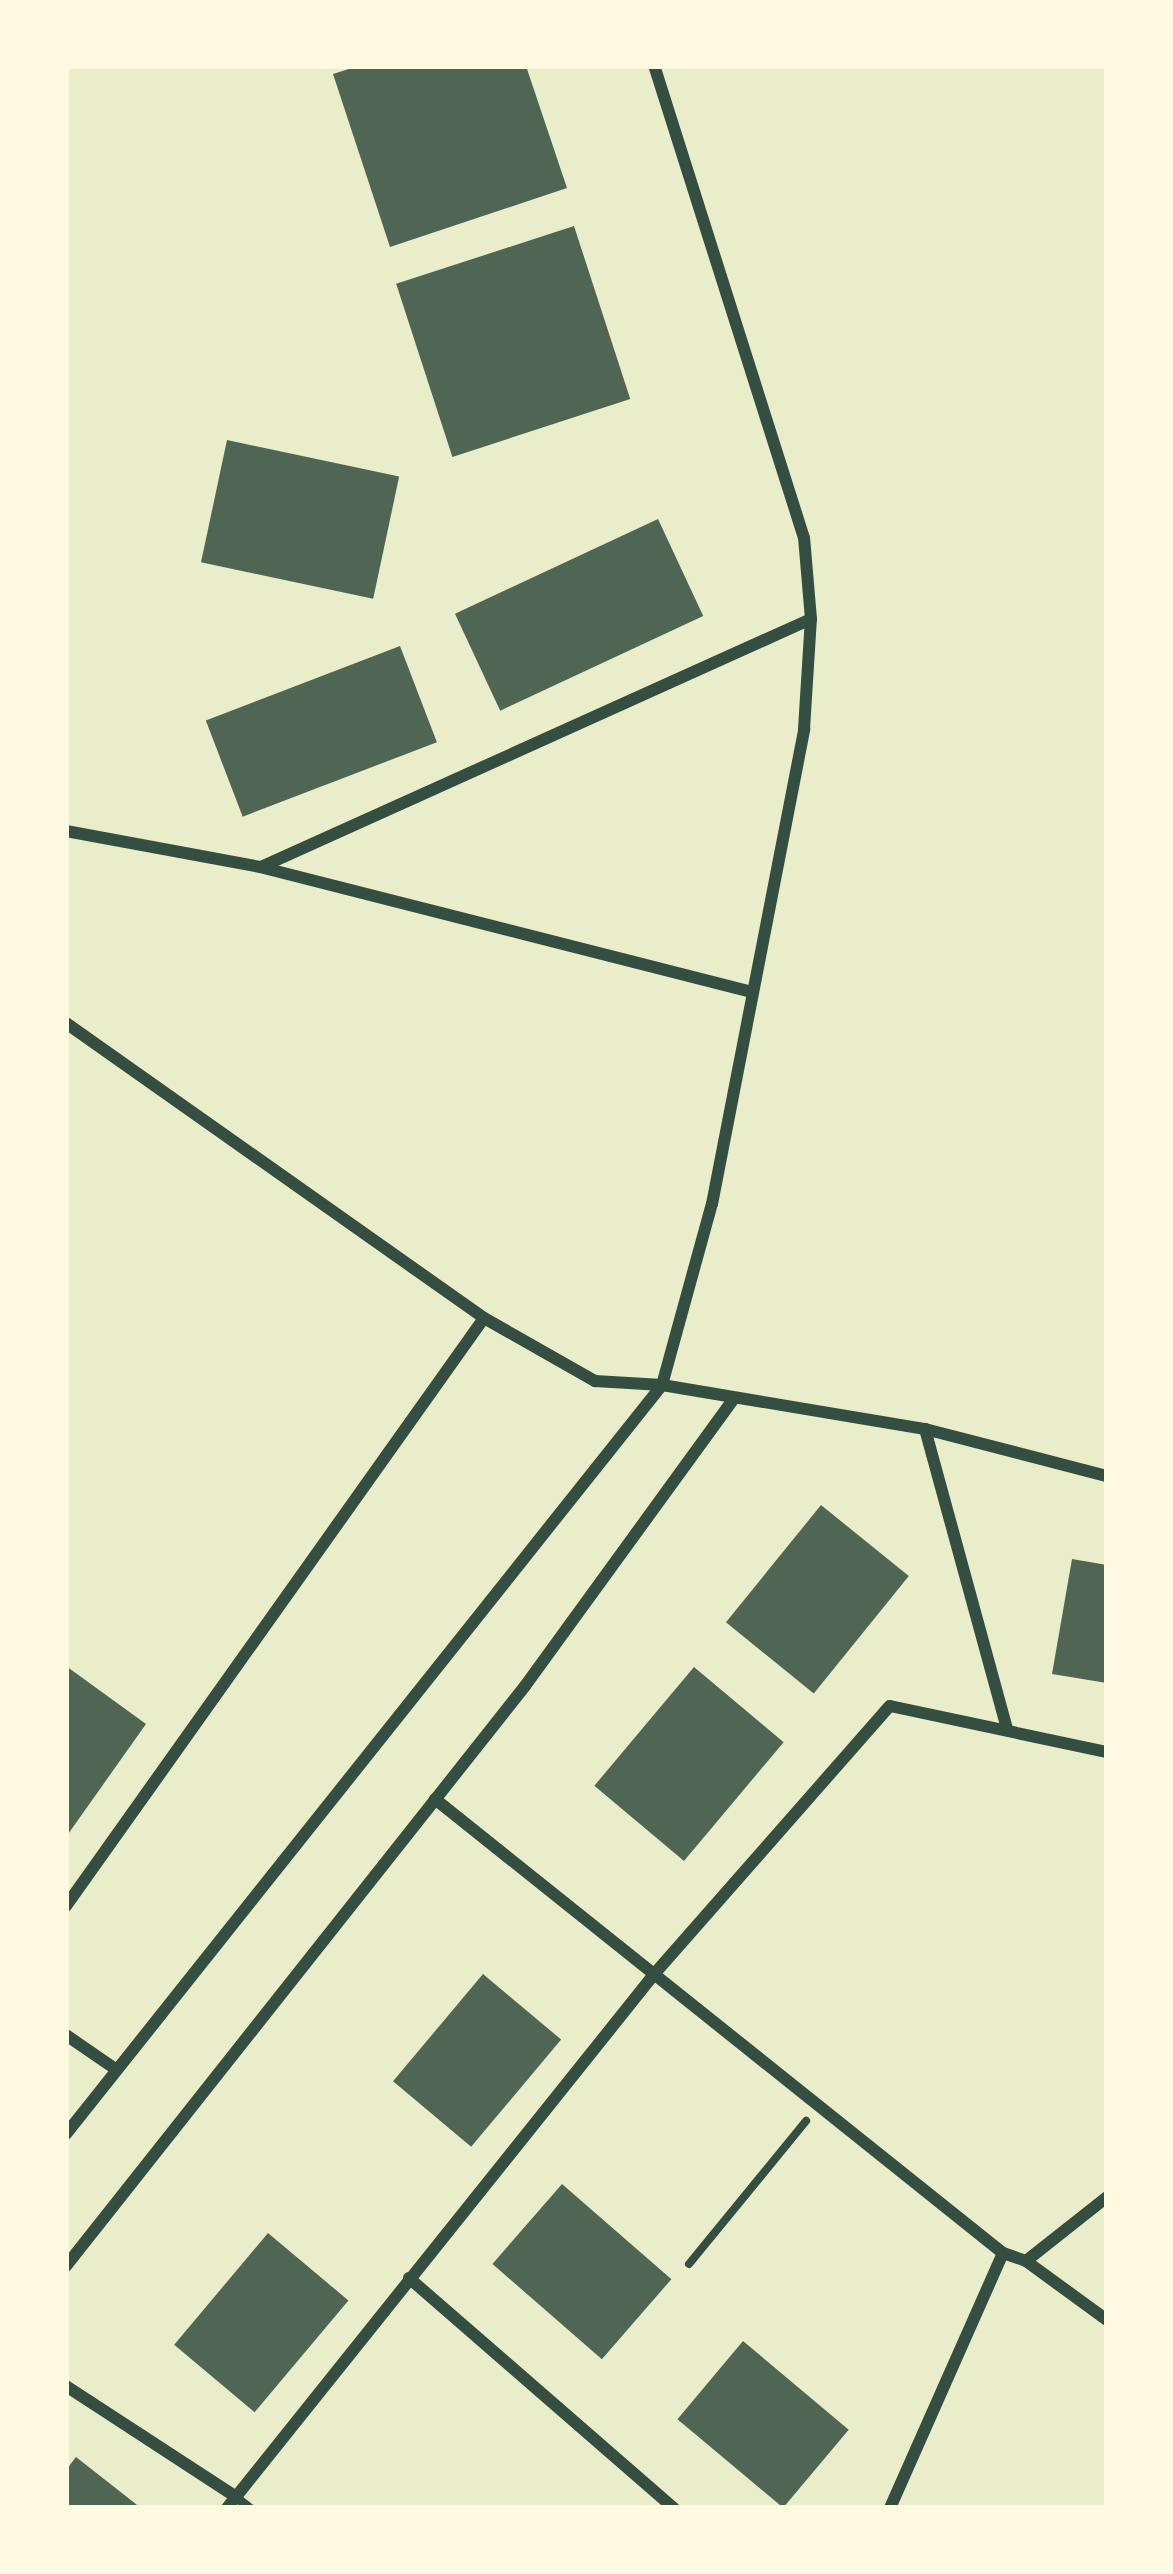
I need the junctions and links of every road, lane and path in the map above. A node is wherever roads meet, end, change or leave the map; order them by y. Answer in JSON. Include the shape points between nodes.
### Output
{"nodes":[{"id":1,"x":655,"y":66,"type":"edge"},
{"id":2,"x":811,"y":620,"type":"junction"},
{"id":3,"x":66,"y":831,"type":"edge"},
{"id":4,"x":260,"y":867,"type":"junction"},
{"id":5,"x":752,"y":992,"type":"junction"},
{"id":6,"x":66,"y":1023,"type":"edge"},
{"id":7,"x":484,"y":1318,"type":"junction"},
{"id":8,"x":662,"y":1385,"type":"junction"},
{"id":9,"x":733,"y":1400,"type":"junction"},
{"id":10,"x":925,"y":1429,"type":"junction"},
{"id":11,"x":1107,"y":1476,"type":"edge"},
{"id":12,"x":1006,"y":1729,"type":"junction"},
{"id":13,"x":1107,"y":1752,"type":"edge"},
{"id":14,"x":435,"y":1799,"type":"junction"},
{"id":15,"x":66,"y":1906,"type":"edge"},
{"id":16,"x":656,"y":1972,"type":"junction"},
{"id":17,"x":66,"y":2035,"type":"edge"},
{"id":18,"x":114,"y":2068,"type":"junction"},
{"id":19,"x":820,"y":2105,"type":"junction"},
{"id":20,"x":66,"y":2134,"type":"edge"},
{"id":21,"x":1107,"y":2198,"type":"edge"},
{"id":22,"x":1003,"y":2253,"type":"junction"},
{"id":23,"x":1026,"y":2261,"type":"junction"},
{"id":24,"x":689,"y":2264,"type":"dead end"},
{"id":25,"x":66,"y":2266,"type":"edge"},
{"id":26,"x":409,"y":2278,"type":"junction"},
{"id":27,"x":1107,"y":2320,"type":"edge"},
{"id":28,"x":66,"y":2386,"type":"edge"},
{"id":29,"x":231,"y":2502,"type":"edge"},
{"id":30,"x":250,"y":2508,"type":"edge"},
{"id":31,"x":674,"y":2508,"type":"edge"},
{"id":32,"x":890,"y":2508,"type":"edge"}],
"edges":[{"from":1,"to":2,"type":"street","via":[[804,538]]},
{"from":2,"to":4,"type":"street"},
{"from":2,"to":5,"type":"street","via":[[804,729]]},
{"from":3,"to":4,"type":"street"},
{"from":4,"to":5,"type":"street"},
{"from":5,"to":8,"type":"street","via":[[712,1204]]},
{"from":6,"to":7,"type":"street"},
{"from":7,"to":8,"type":"street","via":[[595,1381]]},
{"from":7,"to":15,"type":"street"},
{"from":8,"to":9,"type":"street"},
{"from":8,"to":18,"type":"street"},
{"from":9,"to":10,"type":"street"},
{"from":9,"to":14,"type":"street"},
{"from":10,"to":11,"type":"street"},
{"from":10,"to":12,"type":"street"},
{"from":12,"to":13,"type":"street"},
{"from":12,"to":16,"type":"street","via":[[890,1706]]},
{"from":14,"to":16,"type":"street"},
{"from":14,"to":25,"type":"street"},
{"from":16,"to":19,"type":"street"},
{"from":16,"to":26,"type":"street"},
{"from":17,"to":18,"type":"street"},
{"from":18,"to":20,"type":"street"},
{"from":19,"to":22,"type":"street"},
{"from":19,"to":24,"type":"path"},
{"from":21,"to":23,"type":"street"},
{"from":22,"to":23,"type":"street"},
{"from":22,"to":32,"type":"street"},
{"from":23,"to":27,"type":"street"},
{"from":26,"to":29,"type":"street"},
{"from":26,"to":31,"type":"street"},
{"from":28,"to":29,"type":"street"},
{"from":29,"to":30,"type":"lane"}]}
